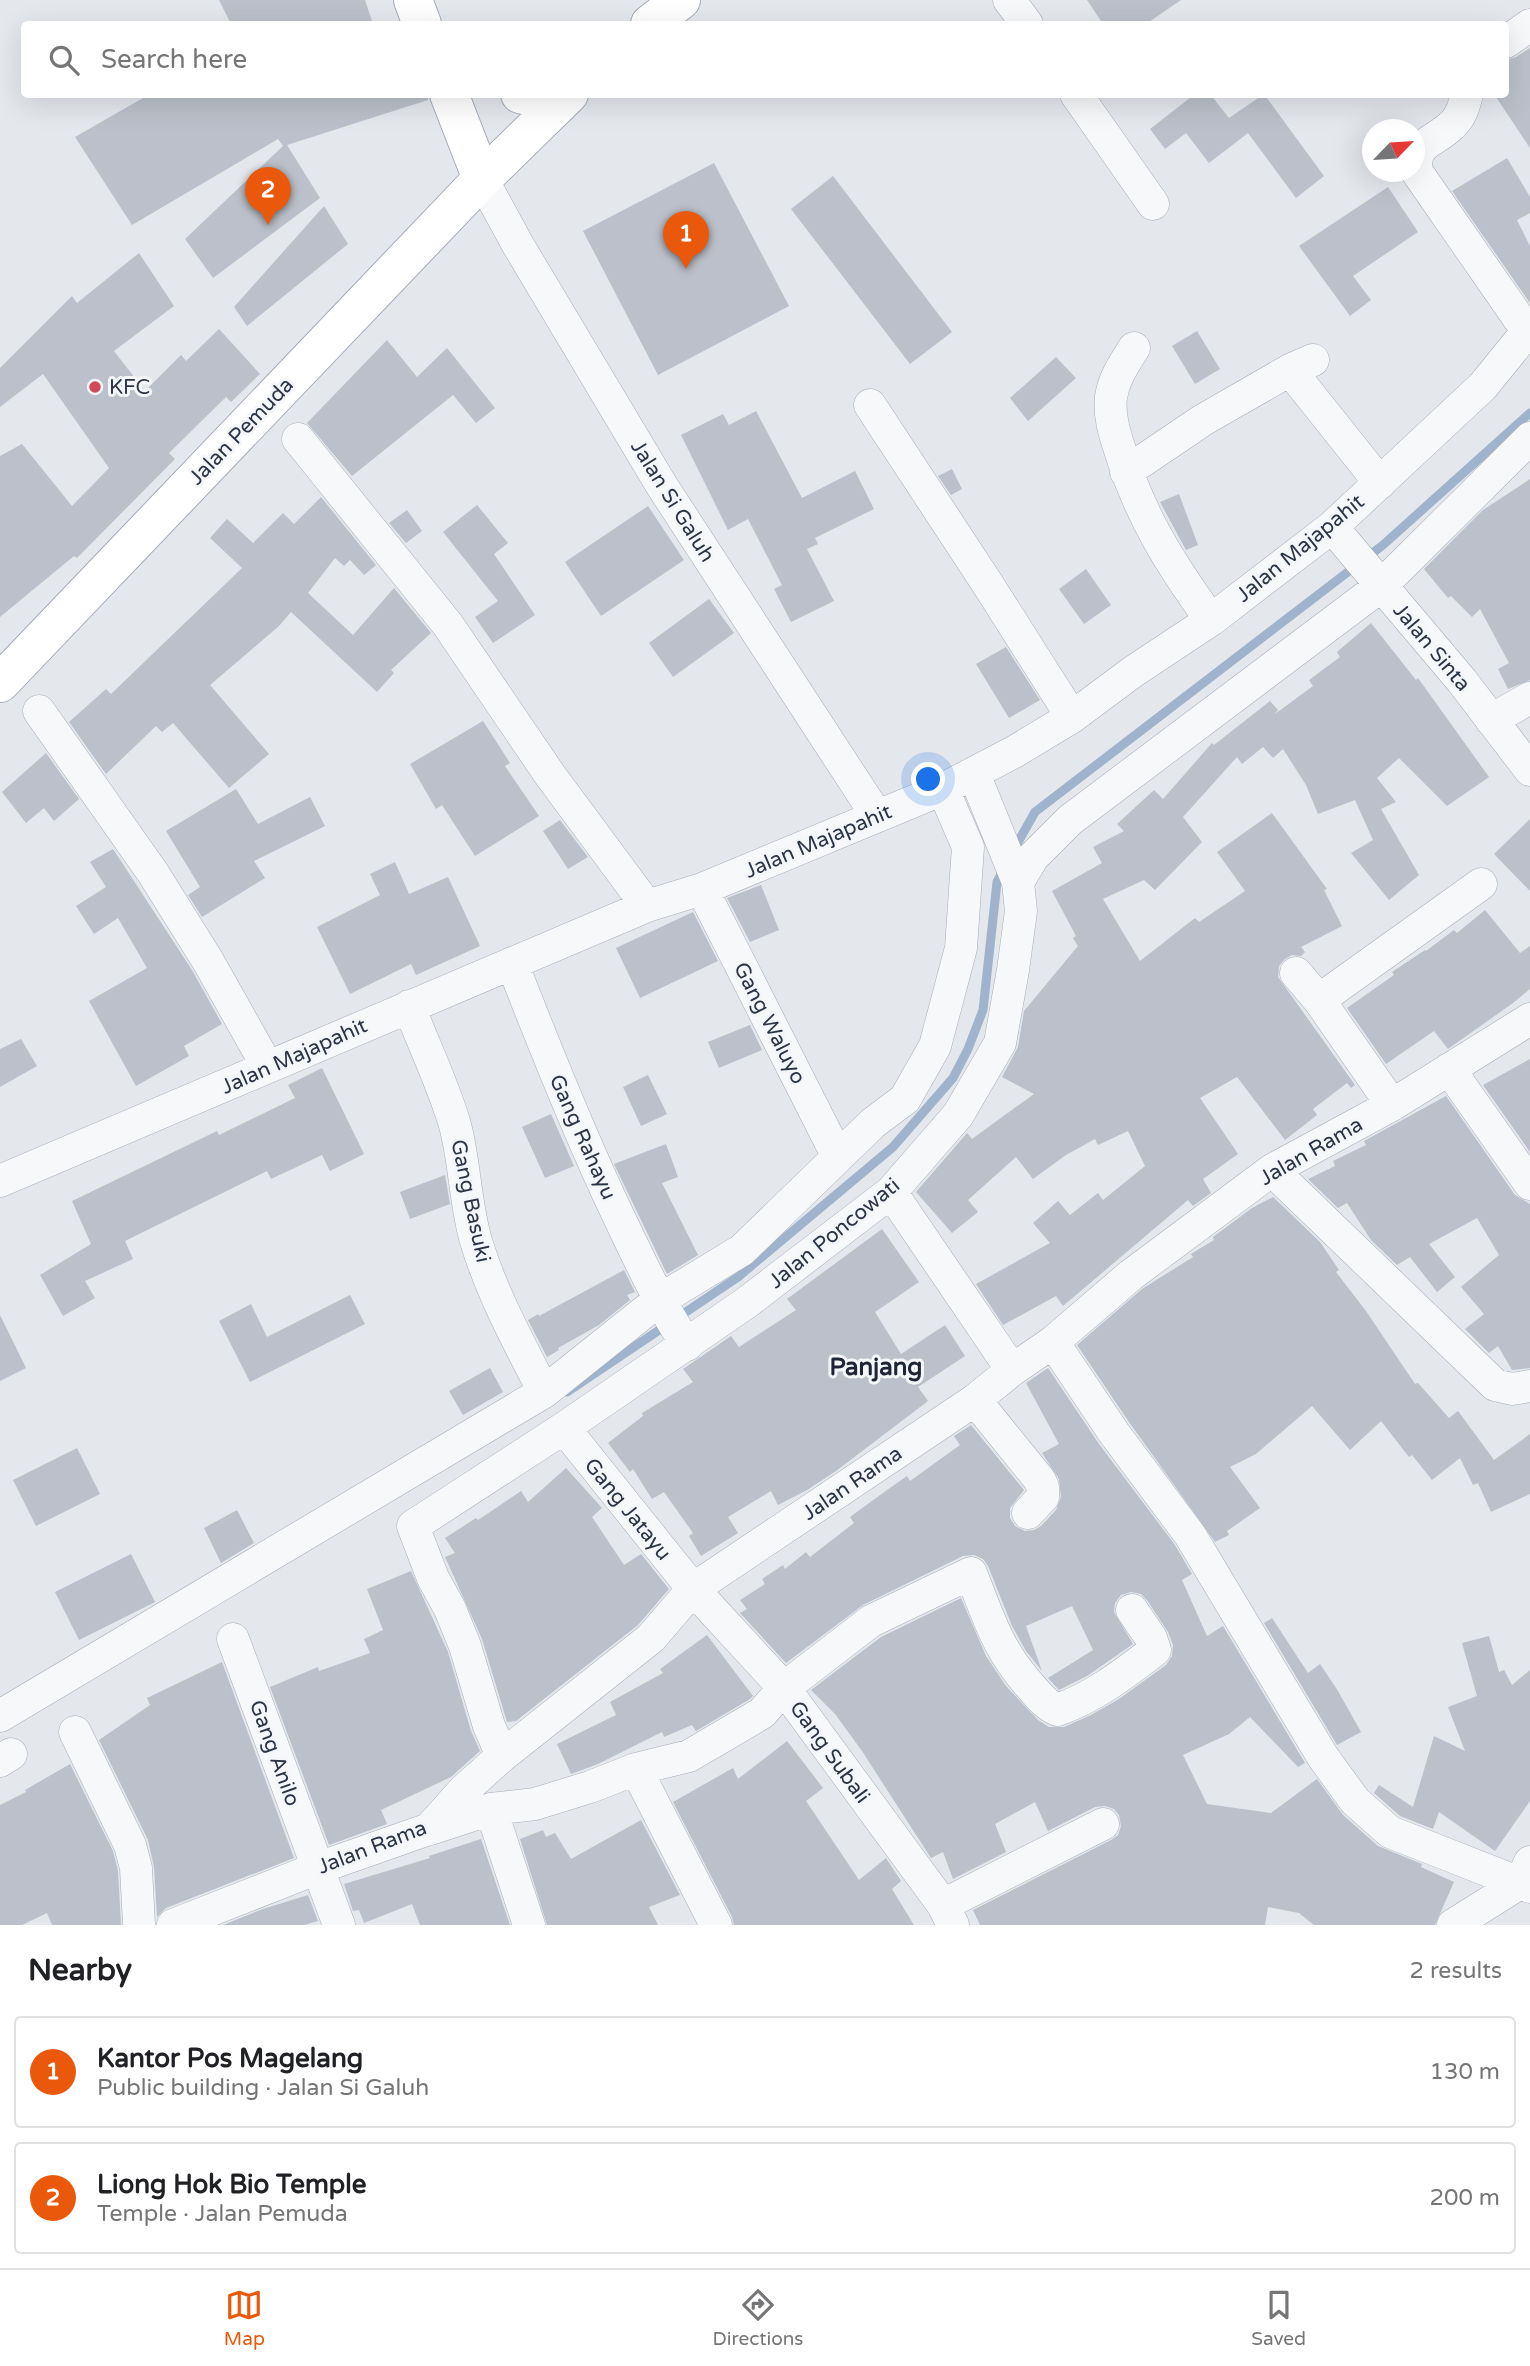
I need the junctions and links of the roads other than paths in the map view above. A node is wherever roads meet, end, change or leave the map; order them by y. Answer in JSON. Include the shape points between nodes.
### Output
{"nodes":[{"id":1,"x":413,"y":0,"type":"edge"},
{"id":2,"x":681,"y":0,"type":"edge"},
{"id":3,"x":1009,"y":0,"type":"edge"},
{"id":4,"x":421,"y":21,"type":"edge"},
{"id":5,"x":654,"y":21,"type":"edge"},
{"id":6,"x":1025,"y":21,"type":"edge"},
{"id":7,"x":1530,"y":25,"type":"edge"},
{"id":8,"x":1509,"y":40,"type":"edge"},
{"id":9,"x":451,"y":98,"type":"edge"},
{"id":10,"x":1079,"y":98,"type":"edge"},
{"id":11,"x":1466,"y":98,"type":"edge"},
{"id":12,"x":564,"y":99,"type":"edge"},
{"id":13,"x":482,"y":179,"type":"junction"},
{"id":14,"x":1153,"y":204,"type":"dead end"},
{"id":15,"x":1529,"y":330,"type":"edge"},
{"id":16,"x":1134,"y":348,"type":"dead end"},
{"id":17,"x":870,"y":405,"type":"dead end"},
{"id":18,"x":298,"y":439,"type":"dead end"},
{"id":19,"x":1530,"y":439,"type":"edge"},
{"id":20,"x":1126,"y":472,"type":"junction"},
{"id":21,"x":1380,"y":483,"type":"junction"},
{"id":22,"x":1341,"y":538,"type":"junction"},
{"id":23,"x":1376,"y":580,"type":"junction"},
{"id":24,"x":1211,"y":620,"type":"junction"},
{"id":25,"x":0,"y":683,"type":"edge"},
{"id":26,"x":1530,"y":698,"type":"edge"},
{"id":27,"x":39,"y":711,"type":"dead end"},
{"id":28,"x":1072,"y":717,"type":"junction"},
{"id":29,"x":1491,"y":720,"type":"junction"},
{"id":30,"x":1530,"y":770,"type":"edge"},
{"id":31,"x":974,"y":774,"type":"junction"},
{"id":32,"x":943,"y":789,"type":"junction"},
{"id":33,"x":877,"y":816,"type":"junction"},
{"id":34,"x":1015,"y":874,"type":"junction"},
{"id":35,"x":1481,"y":884,"type":"dead end"},
{"id":36,"x":702,"y":889,"type":"junction"},
{"id":37,"x":647,"y":906,"type":"junction"},
{"id":38,"x":512,"y":963,"type":"junction"},
{"id":39,"x":1296,"y":972,"type":"dead end"},
{"id":40,"x":1319,"y":1000,"type":"junction"},
{"id":41,"x":409,"y":1006,"type":"junction"},
{"id":42,"x":1530,"y":1019,"type":"edge"},
{"id":43,"x":267,"y":1066,"type":"junction"},
{"id":44,"x":1449,"y":1069,"type":"junction"},
{"id":45,"x":1392,"y":1105,"type":"junction"},
{"id":46,"x":838,"y":1157,"type":"junction"},
{"id":47,"x":1272,"y":1170,"type":"junction"},
{"id":48,"x":0,"y":1181,"type":"edge"},
{"id":49,"x":1530,"y":1184,"type":"edge"},
{"id":50,"x":891,"y":1192,"type":"junction"},
{"id":51,"x":661,"y":1305,"type":"junction"},
{"id":52,"x":684,"y":1340,"type":"junction"},
{"id":53,"x":1053,"y":1342,"type":"junction"},
{"id":54,"x":1012,"y":1370,"type":"junction"},
{"id":55,"x":1530,"y":1386,"type":"edge"},
{"id":56,"x":544,"y":1392,"type":"junction"},
{"id":57,"x":975,"y":1400,"type":"junction"},
{"id":58,"x":564,"y":1428,"type":"junction"},
{"id":59,"x":1028,"y":1513,"type":"dead end"},
{"id":60,"x":693,"y":1589,"type":"junction"},
{"id":61,"x":1132,"y":1610,"type":"dead end"},
{"id":62,"x":233,"y":1639,"type":"dead end"},
{"id":63,"x":784,"y":1688,"type":"junction"},
{"id":64,"x":0,"y":1716,"type":"edge"},
{"id":65,"x":75,"y":1732,"type":"dead end"},
{"id":66,"x":502,"y":1756,"type":"junction"},
{"id":67,"x":636,"y":1769,"type":"junction"},
{"id":68,"x":491,"y":1809,"type":"junction"},
{"id":69,"x":1103,"y":1824,"type":"dead end"},
{"id":70,"x":429,"y":1829,"type":"junction"},
{"id":71,"x":318,"y":1868,"type":"junction"},
{"id":72,"x":1527,"y":1878,"type":"edge"},
{"id":73,"x":948,"y":1915,"type":"edge"},
{"id":74,"x":139,"y":1925,"type":"edge"},
{"id":75,"x":173,"y":1925,"type":"edge"},
{"id":76,"x":339,"y":1925,"type":"edge"},
{"id":77,"x":529,"y":1925,"type":"edge"},
{"id":78,"x":716,"y":1925,"type":"edge"},
{"id":79,"x":1453,"y":1925,"type":"edge"}],
"edges":[{"from":1,"to":4,"type":"main road"},
{"from":2,"to":5,"type":"main road"},
{"from":3,"to":6,"type":"street"},
{"from":7,"to":8,"type":"street"},
{"from":9,"to":13,"type":"main road"},
{"from":10,"to":14,"type":"street"},
{"from":11,"to":15,"type":"street","via":[[1451,126],[1419,150],[1415,158],[1418,172]]},
{"from":12,"to":13,"type":"main road","name":"Jalan Pemuda"},
{"from":13,"to":25,"type":"main road","name":"Jalan Pemuda"},
{"from":13,"to":33,"type":"street","name":"Jalan Si Galuh","via":[[662,486]]},
{"from":15,"to":21,"type":"street","name":"Jalan Majapahit","via":[[1483,386]]},
{"from":16,"to":20,"type":"street","via":[[1116,377],[1111,398],[1112,424]]},
{"from":17,"to":28,"type":"street"},
{"from":18,"to":37,"type":"street","via":[[448,625]]},
{"from":19,"to":23,"type":"street"},
{"from":20,"to":21,"type":"street","via":[[1203,420],[1302,365]]},
{"from":20,"to":24,"type":"street","via":[[1149,525]]},
{"from":21,"to":22,"type":"street","name":"Jalan Majapahit"},
{"from":22,"to":23,"type":"street","name":"Jalan Sinta"},
{"from":22,"to":24,"type":"street","name":"Jalan Majapahit"},
{"from":23,"to":29,"type":"street","name":"Jalan Sinta"},
{"from":23,"to":34,"type":"street","via":[[1070,820]]},
{"from":24,"to":28,"type":"street","name":"Jalan Majapahit"},
{"from":26,"to":29,"type":"street"},
{"from":27,"to":43,"type":"street","via":[[153,873]]},
{"from":28,"to":31,"type":"street","name":"Jalan Majapahit"},
{"from":29,"to":30,"type":"street","name":"Jalan Sinta"},
{"from":31,"to":32,"type":"street","name":"Jalan Majapahit"},
{"from":31,"to":34,"type":"street","name":"Jalan Poncowati"},
{"from":32,"to":33,"type":"street","name":"Jalan Majapahit"},
{"from":32,"to":46,"type":"street","via":[[968,847],[961,948],[935,1046],[905,1098]]},
{"from":33,"to":36,"type":"street","name":"Jalan Majapahit"},
{"from":34,"to":50,"type":"street","name":"Jalan Poncowati","via":[[1021,911],[1000,1043],[958,1115]]},
{"from":35,"to":40,"type":"street"},
{"from":36,"to":37,"type":"street","name":"Jalan Majapahit"},
{"from":36,"to":46,"type":"street","name":"Gang Waluyo"},
{"from":37,"to":38,"type":"street","name":"Jalan Majapahit"},
{"from":38,"to":41,"type":"street","name":"Jalan Majapahit"},
{"from":38,"to":51,"type":"street","name":"Gang Rahayu","via":[[565,1099]]},
{"from":39,"to":40,"type":"street"},
{"from":40,"to":45,"type":"street"},
{"from":41,"to":43,"type":"street","name":"Jalan Majapahit"},
{"from":41,"to":56,"type":"street","name":"Gang Basuki","via":[[455,1125],[467,1200],[486,1270]]},
{"from":42,"to":44,"type":"street","name":"Jalan Rama"},
{"from":43,"to":48,"type":"street","name":"Jalan Majapahit"},
{"from":44,"to":45,"type":"street","name":"Jalan Rama"},
{"from":44,"to":49,"type":"street"},
{"from":45,"to":47,"type":"street","name":"Jalan Rama"},
{"from":46,"to":51,"type":"street","via":[[742,1250]]},
{"from":47,"to":53,"type":"street","name":"Jalan Rama","via":[[1131,1275]]},
{"from":47,"to":55,"type":"street","via":[[1495,1385],[1512,1389]]},
{"from":50,"to":52,"type":"street","name":"Jalan Poncowati","via":[[746,1303]]},
{"from":50,"to":54,"type":"street"},
{"from":51,"to":52,"type":"street","name":"Gang Rahayu"},
{"from":51,"to":56,"type":"street"},
{"from":52,"to":58,"type":"street","name":"Jalan Poncowati"},
{"from":53,"to":54,"type":"street","name":"Jalan Rama"},
{"from":53,"to":72,"type":"street","via":[[1190,1535],[1323,1757],[1355,1801],[1390,1832]]},
{"from":54,"to":57,"type":"street","name":"Jalan Rama"},
{"from":56,"to":64,"type":"street"},
{"from":57,"to":59,"type":"street","via":[[1043,1487],[1043,1497]]},
{"from":57,"to":60,"type":"street","name":"Jalan Rama"},
{"from":58,"to":60,"type":"street","name":"Gang Jatayu"},
{"from":58,"to":66,"type":"street","name":"Jalan Poncowati","via":[[413,1526],[465,1646]]},
{"from":60,"to":63,"type":"street","name":"Gang Subali"},
{"from":60,"to":66,"type":"street","name":"Jalan Rama","via":[[651,1638]]},
{"from":61,"to":63,"type":"street","via":[[1155,1650],[1121,1676],[1057,1710],[1012,1666],[971,1573],[871,1621]]},
{"from":62,"to":71,"type":"street","name":"Gang Anilo"},
{"from":63,"to":67,"type":"street","via":[[762,1713],[689,1756]]},
{"from":63,"to":73,"type":"street","name":"Gang Subali"},
{"from":65,"to":74,"type":"street","via":[[130,1845]]},
{"from":66,"to":70,"type":"street","name":"Jalan Rama"},
{"from":67,"to":68,"type":"street","via":[[535,1804]]},
{"from":67,"to":78,"type":"street"},
{"from":68,"to":70,"type":"street"},
{"from":68,"to":77,"type":"street"},
{"from":69,"to":73,"type":"street"},
{"from":70,"to":71,"type":"street","name":"Jalan Rama"},
{"from":71,"to":75,"type":"street","name":"Jalan Rama"},
{"from":71,"to":76,"type":"street","name":"Gang Anilo"},
{"from":72,"to":79,"type":"street"}]}
